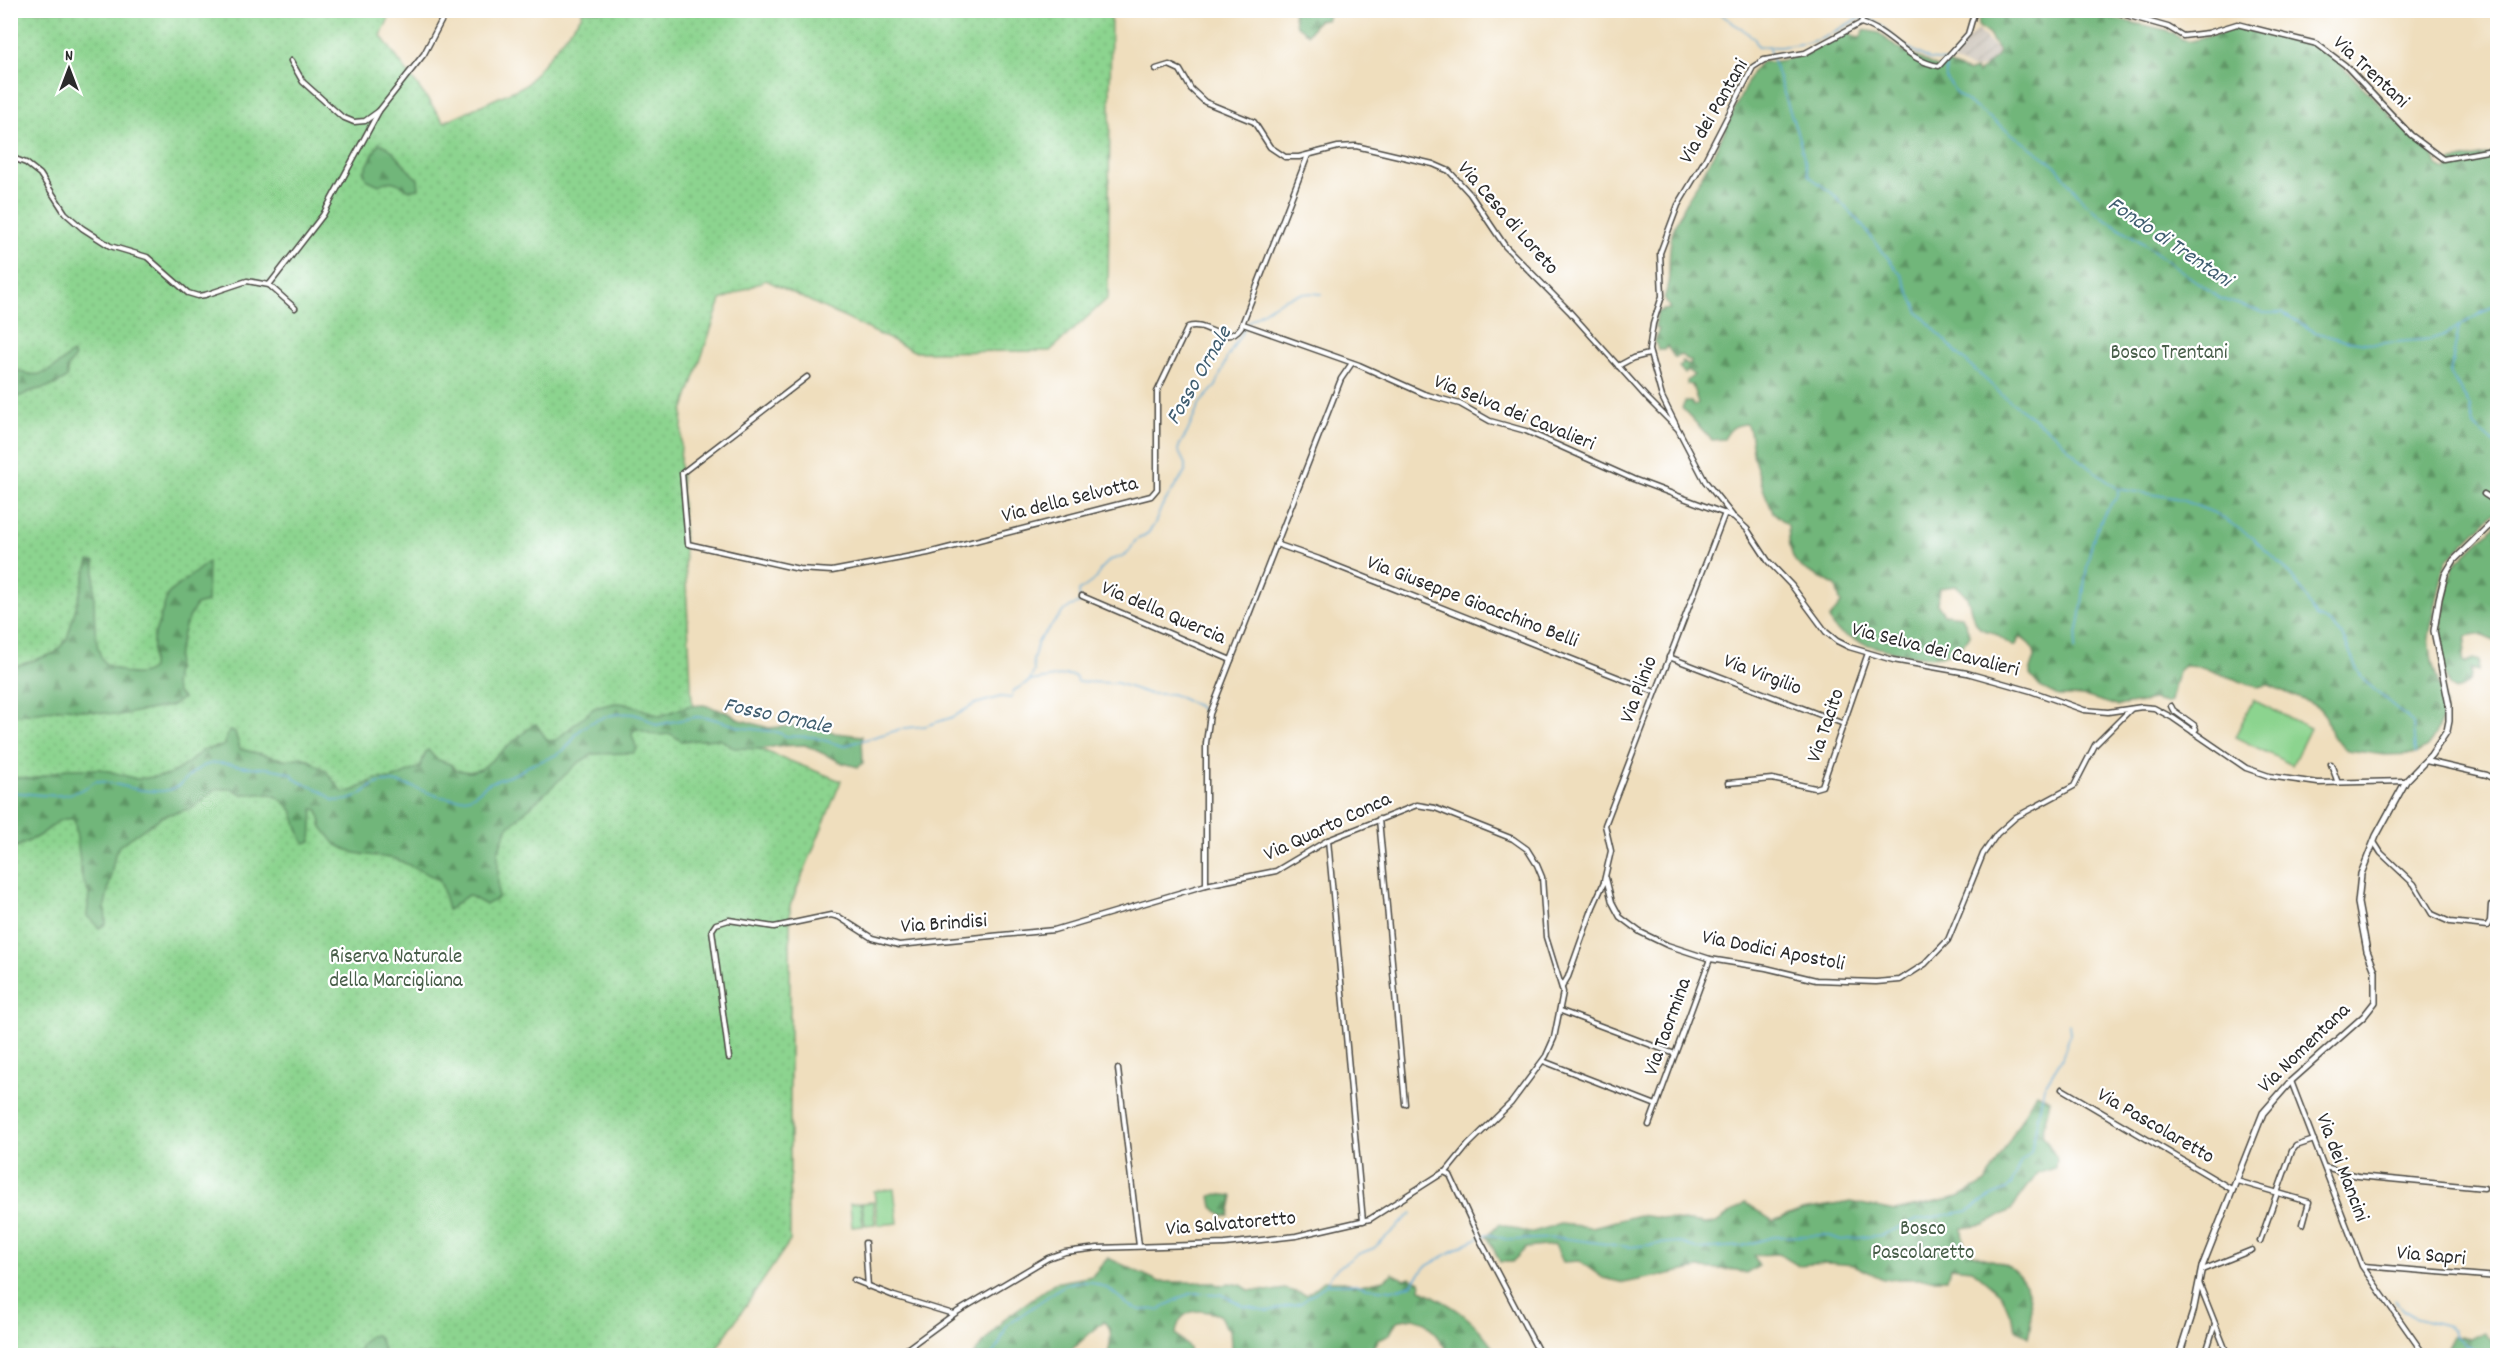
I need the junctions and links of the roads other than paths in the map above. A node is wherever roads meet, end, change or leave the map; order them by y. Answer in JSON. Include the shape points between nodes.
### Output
{"nodes":[{"id":1,"x":447,"y":10,"type":"edge"},
{"id":2,"x":1865,"y":10,"type":"edge"},
{"id":3,"x":1975,"y":10,"type":"edge"},
{"id":4,"x":2108,"y":10,"type":"edge"},
{"id":5,"x":1862,"y":20,"type":"junction"},
{"id":6,"x":291,"y":61,"type":"dead end"},
{"id":7,"x":1156,"y":69,"type":"dead end"},
{"id":8,"x":379,"y":111,"type":"junction"},
{"id":9,"x":2498,"y":149,"type":"edge"},
{"id":10,"x":1308,"y":155,"type":"junction"},
{"id":11,"x":10,"y":157,"type":"edge"},
{"id":12,"x":269,"y":285,"type":"junction"},
{"id":13,"x":295,"y":308,"type":"dead end"},
{"id":14,"x":1243,"y":324,"type":"junction"},
{"id":15,"x":1649,"y":354,"type":"junction"},
{"id":16,"x":1352,"y":363,"type":"junction"},
{"id":17,"x":1618,"y":366,"type":"junction"},
{"id":18,"x":807,"y":377,"type":"dead end"},
{"id":19,"x":1677,"y":429,"type":"junction"},
{"id":20,"x":2484,"y":494,"type":"dead end"},
{"id":21,"x":2498,"y":503,"type":"edge"},
{"id":22,"x":1725,"y":513,"type":"junction"},
{"id":23,"x":1733,"y":516,"type":"junction"},
{"id":24,"x":2498,"y":517,"type":"edge"},
{"id":25,"x":1276,"y":544,"type":"junction"},
{"id":26,"x":1082,"y":596,"type":"dead end"},
{"id":27,"x":1868,"y":654,"type":"junction"},
{"id":28,"x":1669,"y":657,"type":"junction"},
{"id":29,"x":1231,"y":660,"type":"junction"},
{"id":30,"x":1655,"y":692,"type":"junction"},
{"id":31,"x":2171,"y":706,"type":"dead end"},
{"id":32,"x":2131,"y":709,"type":"junction"},
{"id":33,"x":1844,"y":724,"type":"junction"},
{"id":34,"x":2193,"y":732,"type":"junction"},
{"id":35,"x":2426,"y":761,"type":"junction"},
{"id":36,"x":2331,"y":764,"type":"dead end"},
{"id":37,"x":2406,"y":781,"type":"junction"},
{"id":38,"x":2498,"y":781,"type":"edge"},
{"id":39,"x":1728,"y":783,"type":"dead end"},
{"id":40,"x":2338,"y":783,"type":"junction"},
{"id":41,"x":1378,"y":819,"type":"junction"},
{"id":42,"x":1328,"y":840,"type":"junction"},
{"id":43,"x":2374,"y":842,"type":"junction"},
{"id":44,"x":1604,"y":880,"type":"junction"},
{"id":45,"x":1206,"y":885,"type":"junction"},
{"id":46,"x":2490,"y":905,"type":"dead end"},
{"id":47,"x":1710,"y":959,"type":"junction"},
{"id":48,"x":1562,"y":987,"type":"junction"},
{"id":49,"x":1561,"y":1011,"type":"junction"},
{"id":50,"x":1675,"y":1054,"type":"junction"},
{"id":51,"x":729,"y":1058,"type":"dead end"},
{"id":52,"x":1543,"y":1060,"type":"junction"},
{"id":53,"x":1118,"y":1069,"type":"dead end"},
{"id":54,"x":2291,"y":1081,"type":"junction"},
{"id":55,"x":2062,"y":1089,"type":"dead end"},
{"id":56,"x":1405,"y":1104,"type":"dead end"},
{"id":57,"x":1656,"y":1105,"type":"junction"},
{"id":58,"x":1649,"y":1125,"type":"dead end"},
{"id":59,"x":2314,"y":1140,"type":"junction"},
{"id":60,"x":2324,"y":1167,"type":"junction"},
{"id":61,"x":1446,"y":1172,"type":"junction"},
{"id":62,"x":2237,"y":1181,"type":"junction"},
{"id":63,"x":2484,"y":1188,"type":"dead end"},
{"id":64,"x":2233,"y":1190,"type":"junction"},
{"id":65,"x":2278,"y":1193,"type":"junction"},
{"id":66,"x":1363,"y":1221,"type":"junction"},
{"id":67,"x":2303,"y":1224,"type":"dead end"},
{"id":68,"x":2260,"y":1241,"type":"dead end"},
{"id":69,"x":865,"y":1243,"type":"dead end"},
{"id":70,"x":1139,"y":1246,"type":"junction"},
{"id":71,"x":2252,"y":1250,"type":"dead end"},
{"id":72,"x":2362,"y":1266,"type":"junction"},
{"id":73,"x":2202,"y":1270,"type":"junction"},
{"id":74,"x":2498,"y":1277,"type":"edge"},
{"id":75,"x":854,"y":1280,"type":"dead end"},
{"id":76,"x":2199,"y":1282,"type":"junction"},
{"id":77,"x":868,"y":1287,"type":"junction"},
{"id":78,"x":954,"y":1314,"type":"junction"},
{"id":79,"x":2216,"y":1323,"type":"junction"},
{"id":80,"x":897,"y":1356,"type":"edge"},
{"id":81,"x":1540,"y":1356,"type":"edge"},
{"id":82,"x":2179,"y":1356,"type":"edge"},
{"id":83,"x":2205,"y":1356,"type":"edge"},
{"id":84,"x":2229,"y":1356,"type":"edge"},
{"id":85,"x":2426,"y":1356,"type":"edge"}],
"edges":[{"from":1,"to":8,"type":"street","via":[[430,45]]},
{"from":2,"to":5,"type":"street"},
{"from":3,"to":5,"type":"street","via":[[1968,34],[1938,66],[1910,54]]},
{"from":4,"to":9,"type":"street","name":"Via Trentani","via":[[2168,27],[2183,36],[2237,24],[2317,44],[2350,70],[2411,135],[2443,159]]},
{"from":5,"to":15,"type":"street","name":"Via dei Pantani","via":[[1805,53],[1766,59],[1752,69],[1673,215],[1659,255],[1662,296]]},
{"from":6,"to":8,"type":"street","via":[[303,82],[346,119],[362,122]]},
{"from":7,"to":10,"type":"street","name":"Via Cesa di Loreto","via":[[1167,65],[1177,68],[1205,102],[1254,122],[1279,154],[1294,158]]},
{"from":8,"to":12,"type":"street","via":[[323,216]]},
{"from":10,"to":14,"type":"street"},
{"from":10,"to":17,"type":"street","name":"Via Cesa di Loreto","via":[[1356,146],[1446,169],[1470,194],[1505,246]]},
{"from":11,"to":12,"type":"street","via":[[40,174],[65,213],[88,233],[117,249],[147,257],[188,293],[205,295],[247,281]]},
{"from":12,"to":13,"type":"street"},
{"from":14,"to":16,"type":"street","name":"Via Selva dei Cavalieri"},
{"from":14,"to":18,"type":"street","name":"Via della Selvotta","via":[[1229,337],[1198,326],[1185,330],[1158,390],[1157,489],[1145,498],[908,558],[832,572],[743,558],[688,544],[682,473]]},
{"from":15,"to":17,"type":"street"},
{"from":15,"to":19,"type":"street","name":"Via dei Pantani"},
{"from":16,"to":22,"type":"street","name":"Via Selva dei Cavalieri"},
{"from":16,"to":25,"type":"street","via":[[1341,379]]},
{"from":17,"to":19,"type":"street","name":"Via Cesa di Loreto"},
{"from":19,"to":23,"type":"street","name":"Via Cesa di Loreto","via":[[1705,481]]},
{"from":20,"to":21,"type":"street"},
{"from":22,"to":23,"type":"street","name":"Via Selva dei Cavalieri"},
{"from":22,"to":28,"type":"street","name":"Via Plinio"},
{"from":23,"to":27,"type":"street","name":"Via Selva dei Cavalieri","via":[[1828,634]]},
{"from":24,"to":35,"type":"main road","name":"Via Nomentana","via":[[2460,552],[2445,575],[2434,631],[2449,721],[2443,738]]},
{"from":25,"to":29,"type":"street"},
{"from":25,"to":30,"type":"street","name":"Via Giuseppe Gioacchino Belli"},
{"from":26,"to":29,"type":"street","name":"Via della Quercia"},
{"from":27,"to":32,"type":"street","name":"Via Selva dei Cavalieri","via":[[1963,672],[2031,690],[2081,709]]},
{"from":27,"to":33,"type":"street","name":"Via Tacito"},
{"from":28,"to":30,"type":"street","name":"Via Plinio"},
{"from":28,"to":33,"type":"street","name":"Via Virgilio"},
{"from":29,"to":45,"type":"street","via":[[1207,726]]},
{"from":30,"to":44,"type":"street","name":"Via Plinio","via":[[1605,826],[1611,851]]},
{"from":31,"to":34,"type":"street","via":[[2194,725]]},
{"from":32,"to":34,"type":"street","name":"Via Selva dei Cavalieri","via":[[2154,708]]},
{"from":32,"to":47,"type":"street","name":"Via Dodici Apostoli","via":[[2095,745],[2074,786],[2016,817],[1995,836],[1983,854],[1950,936],[1925,964],[1908,976],[1884,982],[1826,981]]},
{"from":33,"to":39,"type":"street","name":"Via Tacito","via":[[1821,787],[1774,779]]},
{"from":34,"to":40,"type":"street","name":"Via Selva dei Cavalieri","via":[[2255,772]]},
{"from":35,"to":37,"type":"main road","name":"Via Nomentana"},
{"from":35,"to":38,"type":"street"},
{"from":36,"to":40,"type":"street"},
{"from":37,"to":40,"type":"street","name":"Via Selva dei Cavalieri"},
{"from":37,"to":43,"type":"main road","name":"Via Nomentana"},
{"from":41,"to":42,"type":"street","name":"Via Quarto Conca"},
{"from":41,"to":48,"type":"street","name":"Via Quarto Conca","via":[[1412,806],[1425,806],[1523,845],[1541,874],[1545,933]]},
{"from":41,"to":56,"type":"street"},
{"from":42,"to":45,"type":"street","name":"Via Quarto Conca","via":[[1276,871]]},
{"from":42,"to":66,"type":"street"},
{"from":43,"to":46,"type":"street","via":[[2412,880],[2428,910],[2436,916],[2450,922],[2485,926],[2490,923]]},
{"from":43,"to":54,"type":"main road","name":"Via Nomentana","via":[[2357,895],[2365,943],[2375,971],[2375,1002]]},
{"from":44,"to":47,"type":"street","name":"Via Dodici Apostoli","via":[[1607,879],[1615,910],[1631,927],[1655,940]]},
{"from":44,"to":48,"type":"street"},
{"from":45,"to":51,"type":"street","name":"Via Brindisi","via":[[1054,930],[899,945],[872,938],[833,915],[774,927],[729,920],[716,924],[712,930]]},
{"from":47,"to":50,"type":"street","name":"Via Taormina"},
{"from":48,"to":49,"type":"street","name":"Via Quarto Conca"},
{"from":49,"to":50,"type":"street"},
{"from":49,"to":52,"type":"street","name":"Via Quarto Conca"},
{"from":50,"to":57,"type":"street","name":"Via Taormina"},
{"from":52,"to":57,"type":"street","name":"Via Taormina"},
{"from":52,"to":61,"type":"street","name":"Via Quarto Conca","via":[[1509,1105]]},
{"from":53,"to":70,"type":"street"},
{"from":54,"to":59,"type":"street","name":"Via dei Mancini"},
{"from":54,"to":62,"type":"main road","name":"Via Nomentana","via":[[2263,1113]]},
{"from":55,"to":64,"type":"street","name":"Via Pascolaretto"},
{"from":57,"to":58,"type":"street","name":"Via Taormina"},
{"from":59,"to":60,"type":"street","name":"Via dei Mancini"},
{"from":59,"to":65,"type":"street","via":[[2294,1149]]},
{"from":60,"to":63,"type":"street","via":[[2358,1176]]},
{"from":60,"to":72,"type":"street","name":"Via dei Mancini"},
{"from":61,"to":66,"type":"street","name":"Via Salvatoretto"},
{"from":61,"to":81,"type":"street"},
{"from":62,"to":64,"type":"main road","name":"Via Nomentana"},
{"from":62,"to":65,"type":"street"},
{"from":64,"to":73,"type":"main road","name":"Via Nomentana"},
{"from":65,"to":67,"type":"street","via":[[2309,1202]]},
{"from":65,"to":68,"type":"street"},
{"from":66,"to":70,"type":"street","name":"Via Salvatoretto","via":[[1271,1240]]},
{"from":69,"to":77,"type":"street"},
{"from":70,"to":78,"type":"street","name":"Via Salvatoretto","via":[[1086,1249],[1048,1258]]},
{"from":71,"to":73,"type":"street"},
{"from":72,"to":74,"type":"street","name":"Via Sapri"},
{"from":72,"to":85,"type":"street","name":"Via dei Mancini"},
{"from":73,"to":76,"type":"main road","name":"Via Nomentana"},
{"from":75,"to":77,"type":"street"},
{"from":76,"to":79,"type":"street"},
{"from":76,"to":82,"type":"main road","name":"Via Nomentana"},
{"from":77,"to":78,"type":"street"},
{"from":78,"to":80,"type":"street","name":"Via Salvatoretto"},
{"from":79,"to":83,"type":"street"},
{"from":79,"to":84,"type":"street"}]}
